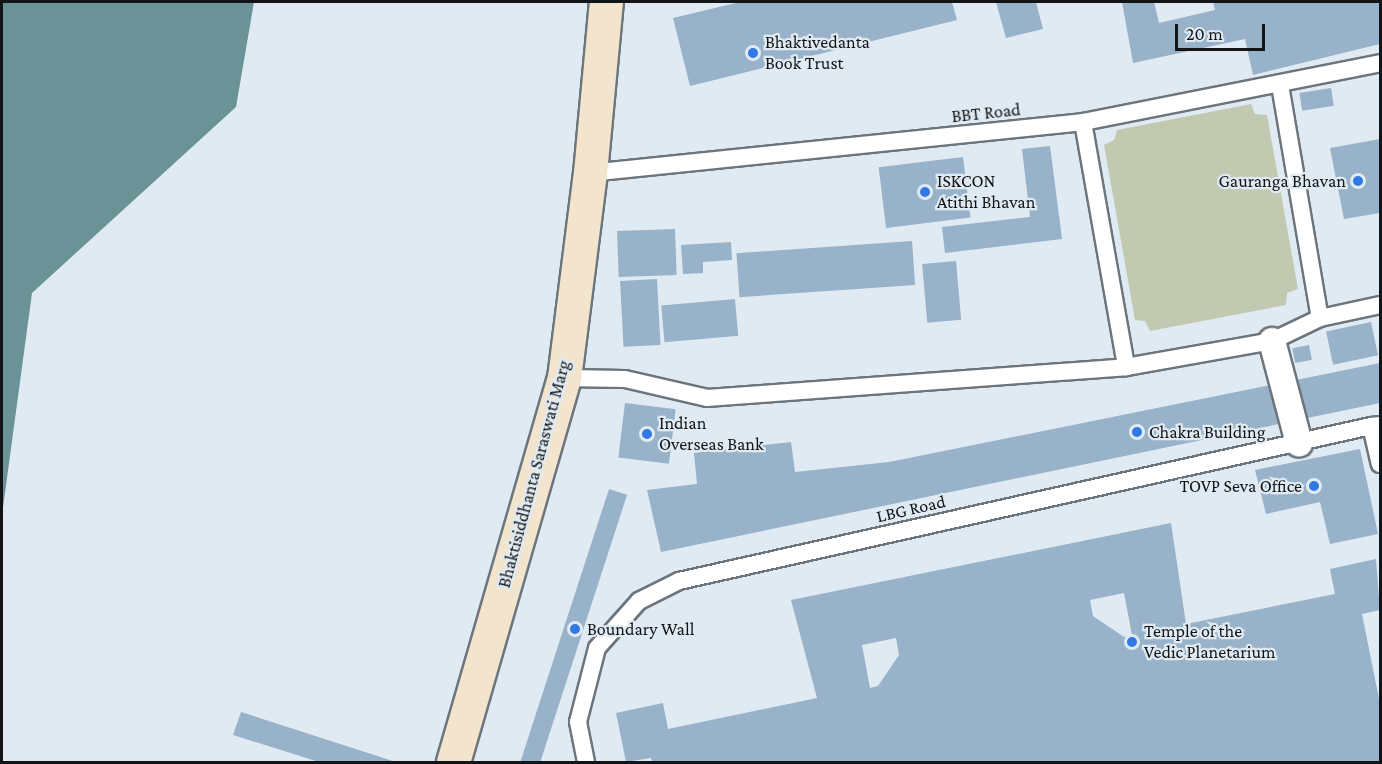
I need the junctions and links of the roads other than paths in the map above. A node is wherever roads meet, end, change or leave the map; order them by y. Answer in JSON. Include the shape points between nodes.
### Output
{"nodes":[{"id":1,"x":606,"y":2,"type":"edge"},
{"id":2,"x":1380,"y":63,"type":"edge"},
{"id":3,"x":1280,"y":85,"type":"junction"},
{"id":4,"x":1083,"y":122,"type":"junction"},
{"id":5,"x":590,"y":173,"type":"junction"},
{"id":6,"x":1380,"y":305,"type":"edge"},
{"id":7,"x":1320,"y":318,"type":"junction"},
{"id":8,"x":1272,"y":341,"type":"junction"},
{"id":9,"x":1126,"y":367,"type":"junction"},
{"id":10,"x":564,"y":378,"type":"junction"},
{"id":11,"x":1376,"y":425,"type":"edge"},
{"id":12,"x":1299,"y":442,"type":"junction"},
{"id":13,"x":1380,"y":464,"type":"edge"},
{"id":14,"x":453,"y":762,"type":"edge"},
{"id":15,"x":586,"y":762,"type":"edge"}],
"edges":[{"from":1,"to":5,"type":"main road","name":"Bhaktisiddhanta Saraswati Marg"},
{"from":2,"to":3,"type":"lane","name":"BBT Road"},
{"from":3,"to":4,"type":"lane","name":"BBT Road"},
{"from":3,"to":7,"type":"lane"},
{"from":4,"to":5,"type":"lane","name":"BBT Road"},
{"from":4,"to":9,"type":"lane"},
{"from":5,"to":10,"type":"main road","name":"Bhaktisiddhanta Saraswati Marg"},
{"from":6,"to":7,"type":"lane"},
{"from":7,"to":8,"type":"lane"},
{"from":8,"to":9,"type":"lane"},
{"from":8,"to":12,"type":"street"},
{"from":9,"to":10,"type":"lane","via":[[707,398],[626,379]]},
{"from":10,"to":14,"type":"main road","name":"Bhaktisiddhanta Saraswati Marg"},
{"from":11,"to":12,"type":"lane","name":"LBG Road"},
{"from":11,"to":13,"type":"lane"},
{"from":12,"to":15,"type":"lane","name":"LBG Road","via":[[679,580],[639,601],[597,648],[578,722]]}]}
